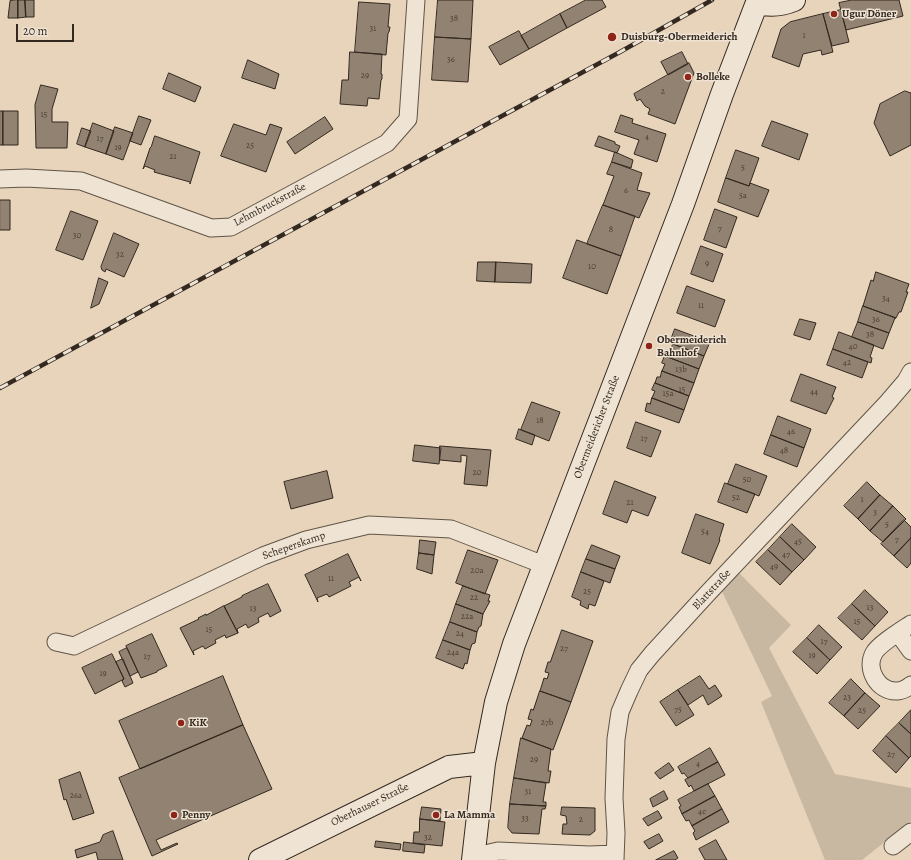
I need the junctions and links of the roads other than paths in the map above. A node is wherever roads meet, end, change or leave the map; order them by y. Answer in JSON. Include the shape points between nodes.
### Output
{"nodes":[{"id":1,"x":416,"y":0,"type":"edge"},
{"id":2,"x":794,"y":0,"type":"edge"},
{"id":3,"x":758,"y":1,"type":"edge"},
{"id":4,"x":0,"y":179,"type":"edge"},
{"id":5,"x":909,"y":380,"type":"edge"},
{"id":6,"x":544,"y":565,"type":"junction"},
{"id":7,"x":905,"y":628,"type":"edge"},
{"id":8,"x":56,"y":642,"type":"dead end"},
{"id":9,"x":911,"y":650,"type":"edge"},
{"id":10,"x":911,"y":685,"type":"edge"},
{"id":11,"x":484,"y":763,"type":"junction"},
{"id":12,"x":911,"y":832,"type":"edge"},
{"id":13,"x":893,"y":846,"type":"dead end"},
{"id":14,"x":615,"y":857,"type":"edge"},
{"id":15,"x":473,"y":859,"type":"edge"},
{"id":16,"x":260,"y":860,"type":"edge"}],
"edges":[{"from":1,"to":4,"type":"street","name":"Lehmbruckstraße","via":[[408,119],[387,143],[231,227],[211,228],[81,181]]},
{"from":2,"to":3,"type":"main road","via":[[767,6]]},
{"from":3,"to":6,"type":"main road","name":"Obermeidericher Straße"},
{"from":5,"to":14,"type":"street","name":"Blattstraße","via":[[702,599],[639,670],[620,712],[616,738]]},
{"from":6,"to":8,"type":"street","name":"Scheperskamp","via":[[451,529],[368,525],[306,540],[263,556],[74,646]]},
{"from":6,"to":11,"type":"main road","name":"Obermeidericher Straße","via":[[514,644],[496,702]]},
{"from":7,"to":9,"type":"street"},
{"from":7,"to":10,"type":"street","via":[[877,649],[872,660],[872,671],[878,683],[891,691],[901,691]]},
{"from":11,"to":15,"type":"main road","name":"Obermeidericher Straße"},
{"from":11,"to":16,"type":"main road","name":"Oberhauser Straße","via":[[449,767]]},
{"from":12,"to":13,"type":"street"},
{"from":14,"to":15,"type":"street","via":[[498,851]]}]}
